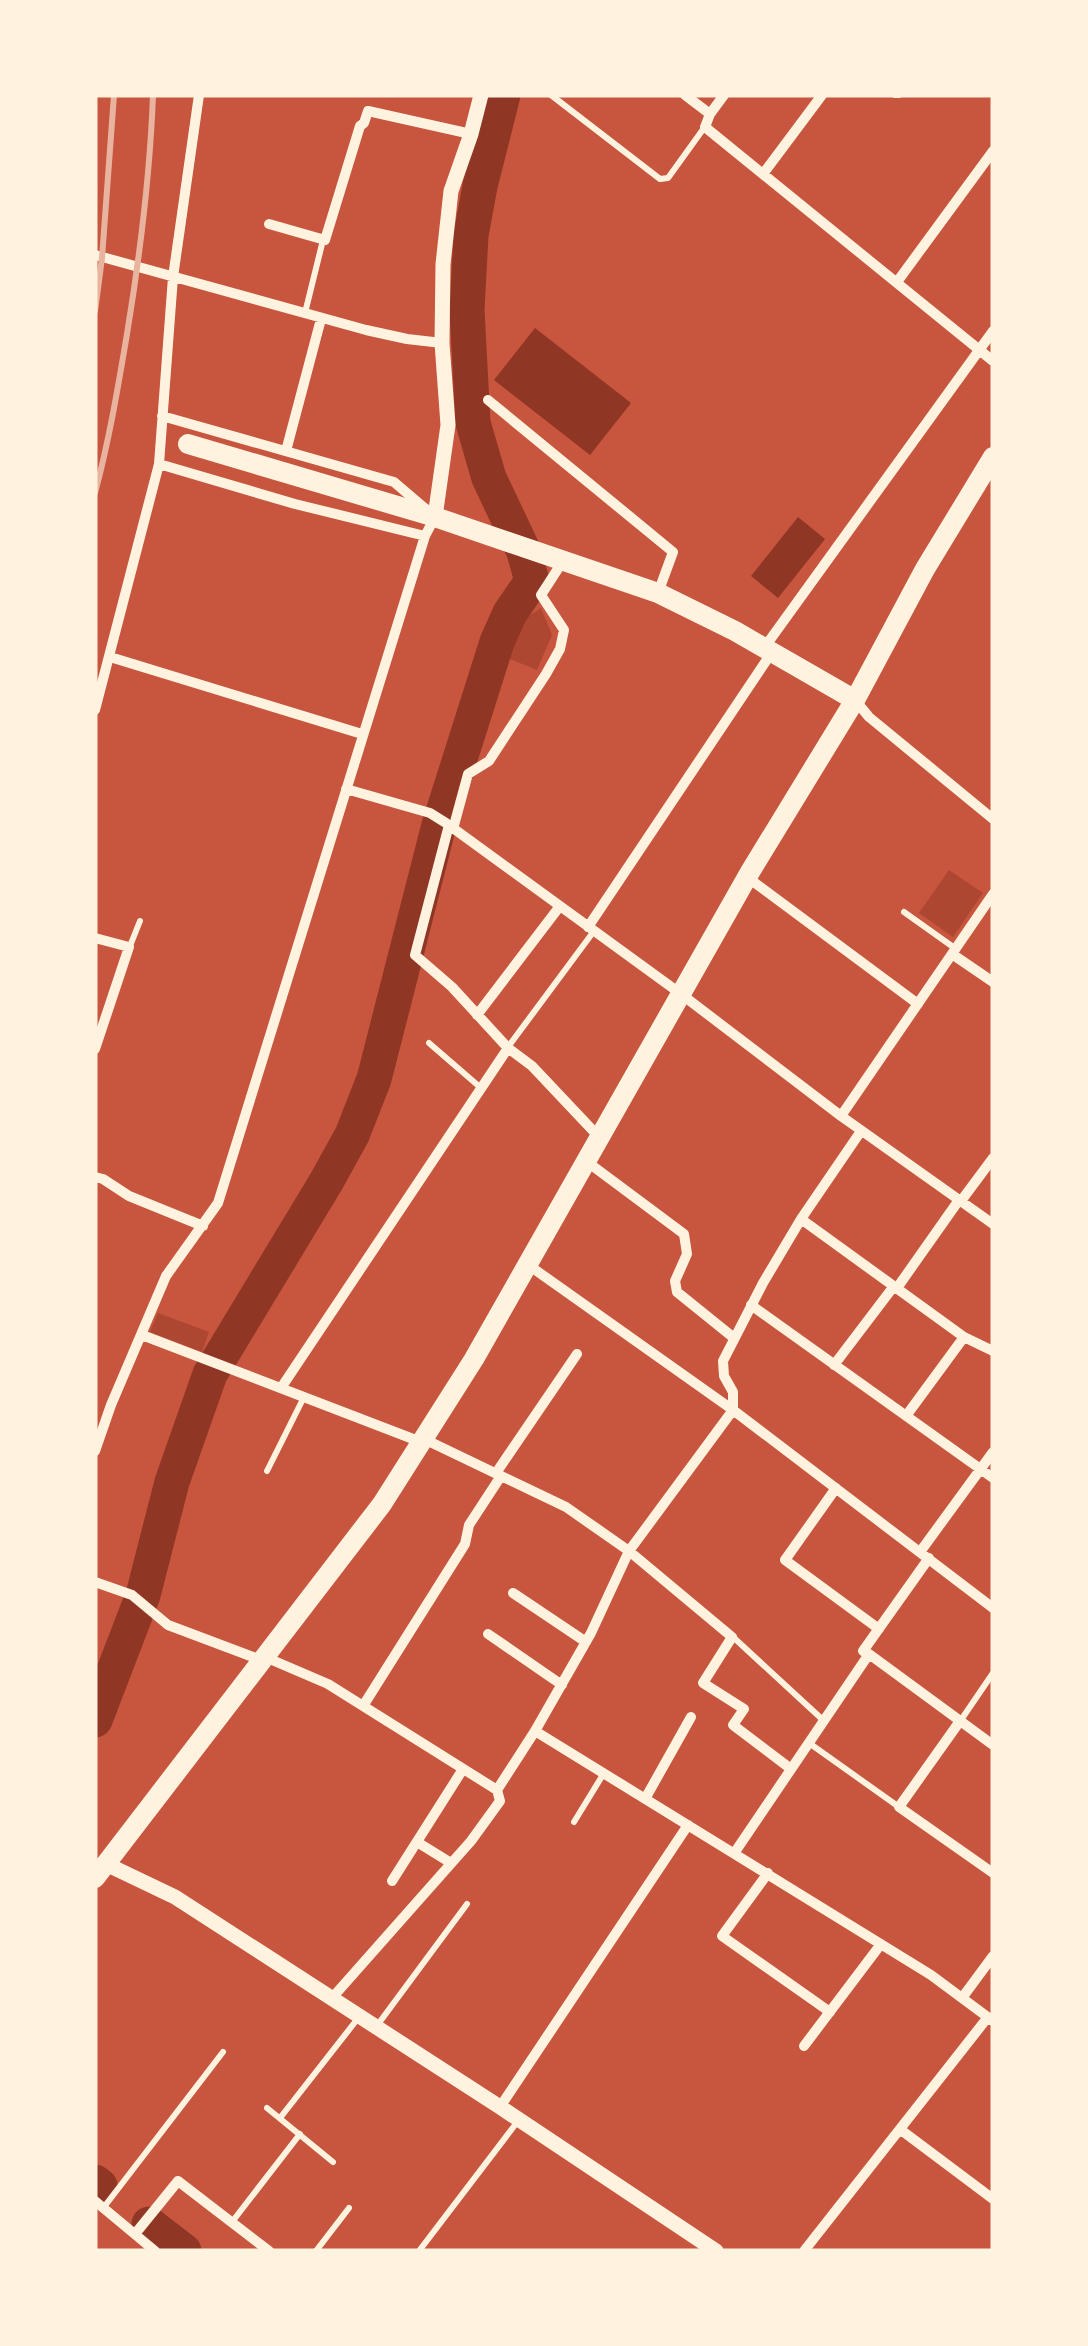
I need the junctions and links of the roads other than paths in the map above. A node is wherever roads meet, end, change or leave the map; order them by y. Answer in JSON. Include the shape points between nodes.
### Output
{"nodes":[{"id":1,"x":198,"y":95,"type":"edge"},
{"id":2,"x":481,"y":95,"type":"edge"},
{"id":3,"x":552,"y":95,"type":"edge"},
{"id":4,"x":685,"y":95,"type":"edge"},
{"id":5,"x":724,"y":95,"type":"edge"},
{"id":6,"x":822,"y":95,"type":"edge"},
{"id":7,"x":710,"y":114,"type":"junction"},
{"id":8,"x":705,"y":126,"type":"junction"},
{"id":9,"x":471,"y":134,"type":"junction"},
{"id":10,"x":993,"y":151,"type":"edge"},
{"id":11,"x":763,"y":174,"type":"junction"},
{"id":12,"x":269,"y":224,"type":"dead end"},
{"id":13,"x":322,"y":240,"type":"junction"},
{"id":14,"x":95,"y":256,"type":"edge"},
{"id":15,"x":173,"y":277,"type":"junction"},
{"id":16,"x":896,"y":282,"type":"junction"},
{"id":17,"x":304,"y":314,"type":"junction"},
{"id":18,"x":321,"y":319,"type":"junction"},
{"id":19,"x":993,"y":331,"type":"edge"},
{"id":20,"x":442,"y":342,"type":"junction"},
{"id":21,"x":980,"y":350,"type":"junction"},
{"id":22,"x":993,"y":361,"type":"edge"},
{"id":23,"x":488,"y":400,"type":"dead end"},
{"id":24,"x":162,"y":416,"type":"junction"},
{"id":25,"x":188,"y":444,"type":"dead end"},
{"id":26,"x":286,"y":451,"type":"junction"},
{"id":27,"x":993,"y":458,"type":"edge"},
{"id":28,"x":159,"y":464,"type":"junction"},
{"id":29,"x":430,"y":527,"type":"junction"},
{"id":30,"x":564,"y":560,"type":"junction"},
{"id":31,"x":658,"y":593,"type":"junction"},
{"id":32,"x":768,"y":650,"type":"junction"},
{"id":33,"x":110,"y":656,"type":"junction"},
{"id":34,"x":855,"y":700,"type":"junction"},
{"id":35,"x":95,"y":710,"type":"edge"},
{"id":36,"x":362,"y":734,"type":"junction"},
{"id":37,"x":346,"y":788,"type":"junction"},
{"id":38,"x":993,"y":819,"type":"edge"},
{"id":39,"x":449,"y":826,"type":"junction"},
{"id":40,"x":747,"y":878,"type":"junction"},
{"id":41,"x":993,"y":894,"type":"edge"},
{"id":42,"x":560,"y":906,"type":"junction"},
{"id":43,"x":904,"y":912,"type":"dead end"},
{"id":44,"x":140,"y":921,"type":"dead end"},
{"id":45,"x":591,"y":929,"type":"junction"},
{"id":46,"x":95,"y":938,"type":"edge"},
{"id":47,"x":129,"y":948,"type":"junction"},
{"id":48,"x":954,"y":951,"type":"junction"},
{"id":49,"x":993,"y":982,"type":"edge"},
{"id":50,"x":680,"y":994,"type":"junction"},
{"id":51,"x":918,"y":1004,"type":"junction"},
{"id":52,"x":477,"y":1015,"type":"junction"},
{"id":53,"x":430,"y":1043,"type":"dead end"},
{"id":54,"x":95,"y":1047,"type":"edge"},
{"id":55,"x":508,"y":1048,"type":"junction"},
{"id":56,"x":481,"y":1088,"type":"junction"},
{"id":57,"x":841,"y":1116,"type":"junction"},
{"id":58,"x":861,"y":1130,"type":"junction"},
{"id":59,"x":600,"y":1137,"type":"junction"},
{"id":60,"x":993,"y":1158,"type":"edge"},
{"id":61,"x":586,"y":1161,"type":"junction"},
{"id":62,"x":95,"y":1177,"type":"edge"},
{"id":63,"x":960,"y":1201,"type":"junction"},
{"id":64,"x":801,"y":1220,"type":"junction"},
{"id":65,"x":993,"y":1224,"type":"edge"},
{"id":66,"x":203,"y":1226,"type":"junction"},
{"id":67,"x":527,"y":1264,"type":"junction"},
{"id":68,"x":895,"y":1287,"type":"junction"},
{"id":69,"x":751,"y":1305,"type":"junction"},
{"id":70,"x":142,"y":1336,"type":"junction"},
{"id":71,"x":964,"y":1336,"type":"junction"},
{"id":72,"x":734,"y":1338,"type":"junction"},
{"id":73,"x":993,"y":1351,"type":"edge"},
{"id":74,"x":577,"y":1354,"type":"dead end"},
{"id":75,"x":834,"y":1365,"type":"junction"},
{"id":76,"x":280,"y":1388,"type":"junction"},
{"id":77,"x":304,"y":1397,"type":"junction"},
{"id":78,"x":734,"y":1410,"type":"junction"},
{"id":79,"x":906,"y":1416,"type":"junction"},
{"id":80,"x":423,"y":1441,"type":"junction"},
{"id":81,"x":95,"y":1451,"type":"edge"},
{"id":82,"x":993,"y":1452,"type":"edge"},
{"id":83,"x":981,"y":1469,"type":"junction"},
{"id":84,"x":267,"y":1471,"type":"dead end"},
{"id":85,"x":498,"y":1475,"type":"junction"},
{"id":86,"x":993,"y":1478,"type":"edge"},
{"id":87,"x":836,"y":1488,"type":"junction"},
{"id":88,"x":629,"y":1551,"type":"junction"},
{"id":89,"x":924,"y":1555,"type":"junction"},
{"id":90,"x":95,"y":1582,"type":"edge"},
{"id":91,"x":513,"y":1592,"type":"dead end"},
{"id":92,"x":993,"y":1608,"type":"edge"},
{"id":93,"x":879,"y":1629,"type":"junction"},
{"id":94,"x":488,"y":1634,"type":"dead end"},
{"id":95,"x":732,"y":1637,"type":"junction"},
{"id":96,"x":586,"y":1642,"type":"junction"},
{"id":97,"x":870,"y":1654,"type":"junction"},
{"id":98,"x":263,"y":1658,"type":"junction"},
{"id":99,"x":993,"y":1672,"type":"edge"},
{"id":100,"x":562,"y":1685,"type":"junction"},
{"id":101,"x":363,"y":1706,"type":"junction"},
{"id":102,"x":692,"y":1717,"type":"dead end"},
{"id":103,"x":824,"y":1720,"type":"junction"},
{"id":104,"x":960,"y":1721,"type":"junction"},
{"id":105,"x":535,"y":1731,"type":"junction"},
{"id":106,"x":809,"y":1743,"type":"junction"},
{"id":107,"x":992,"y":1743,"type":"edge"},
{"id":108,"x":463,"y":1768,"type":"junction"},
{"id":109,"x":791,"y":1769,"type":"junction"},
{"id":110,"x":604,"y":1773,"type":"junction"},
{"id":111,"x":497,"y":1790,"type":"junction"},
{"id":112,"x":646,"y":1799,"type":"junction"},
{"id":113,"x":899,"y":1807,"type":"junction"},
{"id":114,"x":574,"y":1822,"type":"dead end"},
{"id":115,"x":688,"y":1824,"type":"junction"},
{"id":116,"x":417,"y":1842,"type":"junction"},
{"id":117,"x":735,"y":1852,"type":"junction"},
{"id":118,"x":452,"y":1864,"type":"junction"},
{"id":119,"x":100,"y":1871,"type":"edge"},
{"id":120,"x":768,"y":1873,"type":"junction"},
{"id":121,"x":993,"y":1873,"type":"edge"},
{"id":122,"x":392,"y":1881,"type":"dead end"},
{"id":123,"x":467,"y":1904,"type":"dead end"},
{"id":124,"x":881,"y":1944,"type":"junction"},
{"id":125,"x":993,"y":1956,"type":"edge"},
{"id":126,"x":332,"y":1998,"type":"junction"},
{"id":127,"x":962,"y":1998,"type":"junction"},
{"id":128,"x":830,"y":2012,"type":"junction"},
{"id":129,"x":360,"y":2016,"type":"junction"},
{"id":130,"x":991,"y":2019,"type":"edge"},
{"id":131,"x":376,"y":2026,"type":"junction"},
{"id":132,"x":804,"y":2046,"type":"dead end"},
{"id":133,"x":223,"y":2052,"type":"dead end"},
{"id":134,"x":500,"y":2107,"type":"junction"},
{"id":135,"x":267,"y":2108,"type":"dead end"},
{"id":136,"x":280,"y":2118,"type":"junction"},
{"id":137,"x":519,"y":2119,"type":"junction"},
{"id":138,"x":901,"y":2130,"type":"junction"},
{"id":139,"x":300,"y":2134,"type":"junction"},
{"id":140,"x":333,"y":2162,"type":"dead end"},
{"id":141,"x":993,"y":2199,"type":"edge"},
{"id":142,"x":98,"y":2205,"type":"edge"},
{"id":143,"x":349,"y":2208,"type":"dead end"},
{"id":144,"x":232,"y":2222,"type":"junction"},
{"id":145,"x":135,"y":2234,"type":"junction"},
{"id":146,"x":154,"y":2251,"type":"edge"},
{"id":147,"x":270,"y":2251,"type":"edge"},
{"id":148,"x":316,"y":2251,"type":"edge"},
{"id":149,"x":419,"y":2251,"type":"edge"},
{"id":150,"x":716,"y":2251,"type":"edge"},
{"id":151,"x":804,"y":2251,"type":"edge"}],
"edges":[{"from":1,"to":15,"type":"street"},
{"from":2,"to":9,"type":"street"},
{"from":3,"to":8,"type":"lane","via":[[660,179],[668,178]]},
{"from":4,"to":7,"type":"street"},
{"from":5,"to":7,"type":"street"},
{"from":6,"to":11,"type":"street"},
{"from":7,"to":8,"type":"street"},
{"from":8,"to":11,"type":"street"},
{"from":9,"to":13,"type":"street","via":[[368,111]]},
{"from":9,"to":20,"type":"street","via":[[451,191]]},
{"from":10,"to":16,"type":"street"},
{"from":11,"to":16,"type":"street"},
{"from":12,"to":13,"type":"street"},
{"from":13,"to":17,"type":"lane"},
{"from":14,"to":15,"type":"street"},
{"from":15,"to":17,"type":"street"},
{"from":15,"to":24,"type":"street"},
{"from":16,"to":21,"type":"street"},
{"from":17,"to":18,"type":"street"},
{"from":18,"to":20,"type":"street"},
{"from":18,"to":26,"type":"street"},
{"from":19,"to":21,"type":"street"},
{"from":20,"to":29,"type":"street","via":[[448,425]]},
{"from":21,"to":22,"type":"street"},
{"from":21,"to":32,"type":"street"},
{"from":23,"to":31,"type":"street","via":[[673,552]]},
{"from":24,"to":26,"type":"street"},
{"from":24,"to":28,"type":"street"},
{"from":25,"to":29,"type":"highway"},
{"from":26,"to":29,"type":"street","via":[[394,482]]},
{"from":27,"to":34,"type":"highway"},
{"from":28,"to":29,"type":"street","via":[[321,510]]},
{"from":28,"to":33,"type":"street"},
{"from":29,"to":30,"type":"highway"},
{"from":29,"to":36,"type":"street"},
{"from":30,"to":31,"type":"highway"},
{"from":30,"to":39,"type":"street","via":[[541,595],[564,630],[560,649],[488,762],[468,774]]},
{"from":31,"to":32,"type":"highway"},
{"from":32,"to":34,"type":"highway"},
{"from":32,"to":45,"type":"street"},
{"from":33,"to":35,"type":"street"},
{"from":33,"to":36,"type":"street"},
{"from":34,"to":38,"type":"street"},
{"from":34,"to":40,"type":"highway"},
{"from":36,"to":37,"type":"street"},
{"from":37,"to":39,"type":"street"},
{"from":37,"to":66,"type":"street","via":[[218,1203]]},
{"from":39,"to":42,"type":"street"},
{"from":39,"to":52,"type":"street","via":[[414,955]]},
{"from":40,"to":50,"type":"highway"},
{"from":40,"to":51,"type":"street"},
{"from":41,"to":48,"type":"street"},
{"from":42,"to":45,"type":"street"},
{"from":42,"to":52,"type":"street"},
{"from":43,"to":48,"type":"lane"},
{"from":44,"to":47,"type":"lane"},
{"from":45,"to":50,"type":"street"},
{"from":45,"to":55,"type":"lane"},
{"from":46,"to":47,"type":"street"},
{"from":47,"to":54,"type":"street"},
{"from":48,"to":49,"type":"street"},
{"from":48,"to":51,"type":"street"},
{"from":50,"to":57,"type":"street"},
{"from":50,"to":59,"type":"highway"},
{"from":51,"to":57,"type":"street"},
{"from":52,"to":55,"type":"street"},
{"from":53,"to":56,"type":"lane"},
{"from":55,"to":56,"type":"street"},
{"from":55,"to":59,"type":"street"},
{"from":56,"to":76,"type":"street"},
{"from":57,"to":58,"type":"street"},
{"from":58,"to":63,"type":"street"},
{"from":58,"to":64,"type":"street"},
{"from":59,"to":61,"type":"highway"},
{"from":60,"to":63,"type":"street"},
{"from":61,"to":67,"type":"highway"},
{"from":61,"to":72,"type":"street","via":[[684,1234],[687,1254],[677,1292]]},
{"from":62,"to":66,"type":"street"},
{"from":63,"to":65,"type":"street"},
{"from":63,"to":68,"type":"street"},
{"from":64,"to":68,"type":"street"},
{"from":64,"to":69,"type":"street"},
{"from":66,"to":70,"type":"street","via":[[166,1276]]},
{"from":67,"to":78,"type":"street"},
{"from":67,"to":80,"type":"highway"},
{"from":68,"to":71,"type":"street"},
{"from":68,"to":75,"type":"street"},
{"from":69,"to":72,"type":"street"},
{"from":69,"to":75,"type":"street"},
{"from":70,"to":76,"type":"street"},
{"from":70,"to":81,"type":"street"},
{"from":71,"to":73,"type":"street"},
{"from":71,"to":79,"type":"street"},
{"from":72,"to":78,"type":"street","via":[[723,1361]]},
{"from":74,"to":85,"type":"street"},
{"from":75,"to":79,"type":"street"},
{"from":76,"to":77,"type":"street"},
{"from":77,"to":80,"type":"street"},
{"from":77,"to":84,"type":"lane"},
{"from":78,"to":87,"type":"street"},
{"from":78,"to":88,"type":"street"},
{"from":79,"to":83,"type":"street"},
{"from":80,"to":85,"type":"street"},
{"from":80,"to":98,"type":"highway"},
{"from":82,"to":83,"type":"street"},
{"from":83,"to":86,"type":"street"},
{"from":83,"to":89,"type":"street"},
{"from":85,"to":88,"type":"street","via":[[566,1507]]},
{"from":85,"to":101,"type":"street","via":[[465,1544]]},
{"from":87,"to":89,"type":"street"},
{"from":87,"to":93,"type":"street","via":[[785,1560]]},
{"from":88,"to":95,"type":"street"},
{"from":88,"to":96,"type":"street"},
{"from":89,"to":92,"type":"street"},
{"from":89,"to":93,"type":"street"},
{"from":90,"to":98,"type":"street","via":[[136,1599],[168,1624]]},
{"from":91,"to":96,"type":"street"},
{"from":93,"to":97,"type":"street","via":[[864,1651]]},
{"from":94,"to":100,"type":"street"},
{"from":95,"to":103,"type":"lane"},
{"from":95,"to":109,"type":"street","via":[[703,1683],[744,1709],[733,1725]]},
{"from":96,"to":100,"type":"street"},
{"from":97,"to":103,"type":"street"},
{"from":97,"to":104,"type":"street"},
{"from":98,"to":101,"type":"street"},
{"from":98,"to":119,"type":"highway"},
{"from":99,"to":104,"type":"lane"},
{"from":100,"to":105,"type":"street"},
{"from":101,"to":108,"type":"street"},
{"from":102,"to":112,"type":"street"},
{"from":103,"to":106,"type":"street"},
{"from":104,"to":107,"type":"street"},
{"from":104,"to":113,"type":"street"},
{"from":105,"to":110,"type":"street"},
{"from":105,"to":111,"type":"street"},
{"from":106,"to":109,"type":"street"},
{"from":106,"to":113,"type":"lane"},
{"from":108,"to":111,"type":"street"},
{"from":108,"to":116,"type":"street"},
{"from":109,"to":117,"type":"street"},
{"from":110,"to":112,"type":"street"},
{"from":110,"to":114,"type":"lane"},
{"from":111,"to":118,"type":"street","via":[[500,1800]]},
{"from":112,"to":115,"type":"street"},
{"from":113,"to":121,"type":"street"},
{"from":115,"to":117,"type":"street"},
{"from":115,"to":134,"type":"street"},
{"from":116,"to":118,"type":"street"},
{"from":116,"to":122,"type":"street"},
{"from":117,"to":120,"type":"street"},
{"from":118,"to":126,"type":"street"},
{"from":119,"to":126,"type":"street","via":[[176,1897]]},
{"from":120,"to":124,"type":"street"},
{"from":120,"to":128,"type":"street","via":[[722,1936]]},
{"from":123,"to":131,"type":"lane"},
{"from":124,"to":127,"type":"street"},
{"from":124,"to":128,"type":"street"},
{"from":125,"to":127,"type":"street"},
{"from":126,"to":129,"type":"street"},
{"from":127,"to":130,"type":"street"},
{"from":128,"to":132,"type":"street"},
{"from":129,"to":131,"type":"street"},
{"from":129,"to":136,"type":"lane"},
{"from":130,"to":138,"type":"street"},
{"from":131,"to":134,"type":"street"},
{"from":133,"to":142,"type":"lane"},
{"from":134,"to":137,"type":"street"},
{"from":135,"to":136,"type":"lane"},
{"from":136,"to":139,"type":"lane"},
{"from":137,"to":149,"type":"lane"},
{"from":137,"to":150,"type":"street"},
{"from":138,"to":141,"type":"street"},
{"from":138,"to":151,"type":"street"},
{"from":139,"to":140,"type":"lane"},
{"from":139,"to":144,"type":"lane"},
{"from":142,"to":145,"type":"street"},
{"from":143,"to":148,"type":"lane"},
{"from":144,"to":145,"type":"street","via":[[178,2181]]},
{"from":144,"to":147,"type":"street"},
{"from":145,"to":146,"type":"street"}]}
